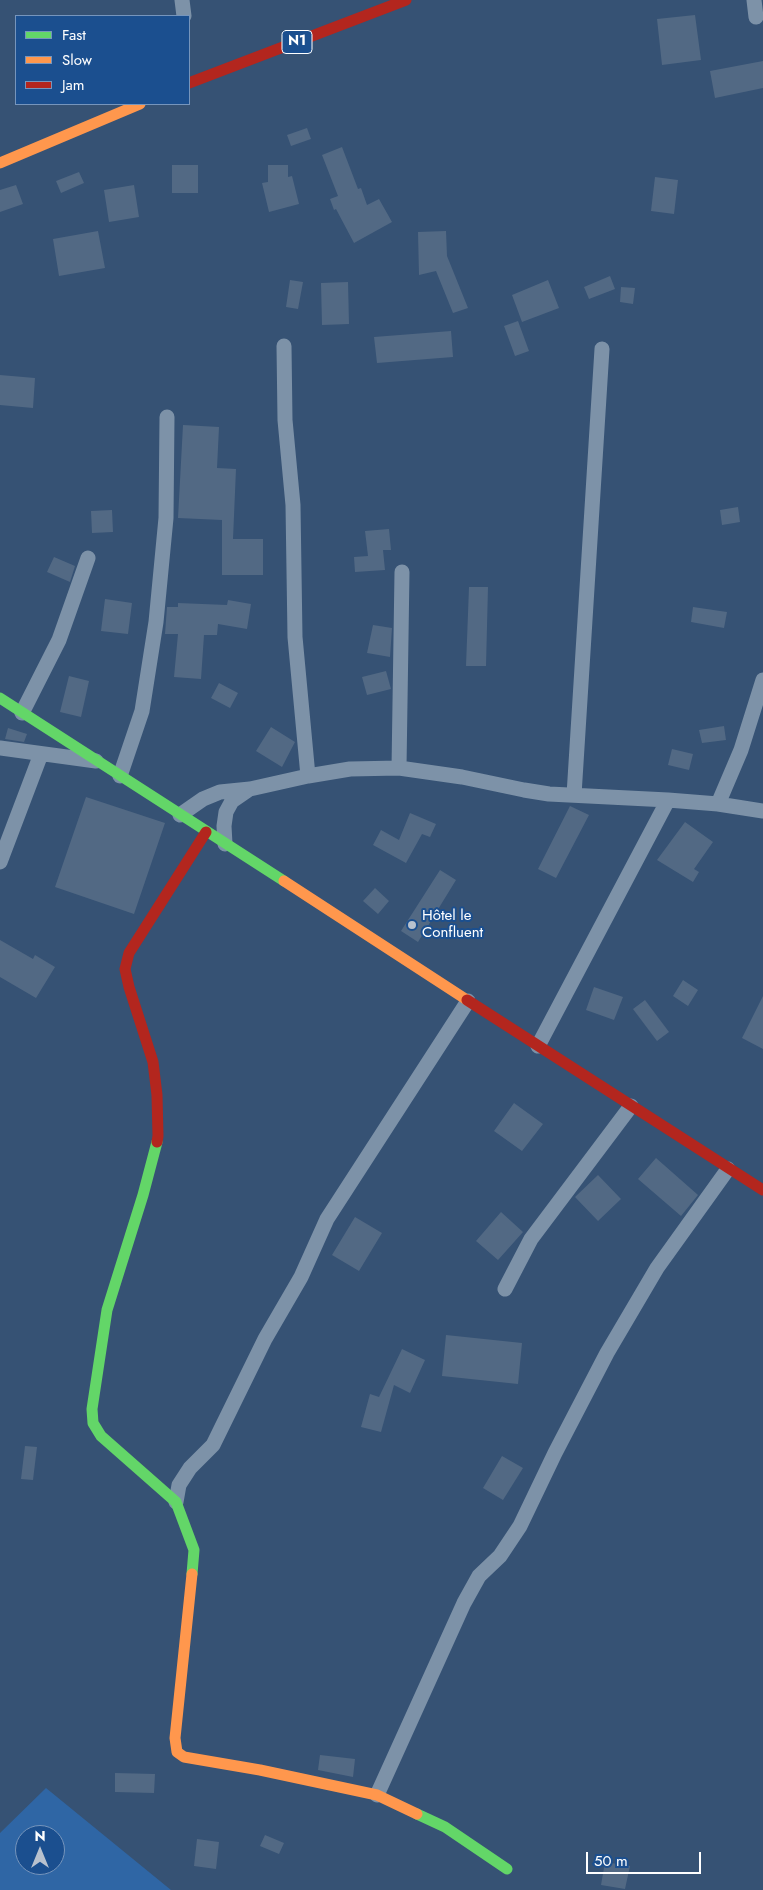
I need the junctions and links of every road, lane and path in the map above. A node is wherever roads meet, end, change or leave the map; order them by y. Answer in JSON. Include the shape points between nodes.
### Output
{"nodes":[{"id":1,"x":182,"y":0,"type":"edge"},
{"id":2,"x":406,"y":0,"type":"edge"},
{"id":3,"x":754,"y":0,"type":"edge"},
{"id":4,"x":184,"y":15,"type":"edge"},
{"id":5,"x":756,"y":17,"type":"dead end"},
{"id":6,"x":190,"y":83,"type":"edge"},
{"id":7,"x":138,"y":105,"type":"edge"},
{"id":8,"x":0,"y":163,"type":"edge"},
{"id":9,"x":284,"y":346,"type":"dead end"},
{"id":10,"x":602,"y":349,"type":"dead end"},
{"id":11,"x":167,"y":417,"type":"dead end"},
{"id":12,"x":88,"y":558,"type":"dead end"},
{"id":13,"x":402,"y":572,"type":"dead end"},
{"id":14,"x":763,"y":680,"type":"edge"},
{"id":15,"x":0,"y":698,"type":"edge"},
{"id":16,"x":22,"y":713,"type":"junction"},
{"id":17,"x":0,"y":748,"type":"edge"},
{"id":18,"x":41,"y":754,"type":"junction"},
{"id":19,"x":97,"y":762,"type":"junction"},
{"id":20,"x":399,"y":768,"type":"junction"},
{"id":21,"x":120,"y":776,"type":"junction"},
{"id":22,"x":308,"y":776,"type":"junction"},
{"id":23,"x":250,"y":789,"type":"junction"},
{"id":24,"x":574,"y":795,"type":"junction"},
{"id":25,"x":668,"y":800,"type":"junction"},
{"id":26,"x":718,"y":804,"type":"junction"},
{"id":27,"x":763,"y":811,"type":"edge"},
{"id":28,"x":180,"y":815,"type":"junction"},
{"id":29,"x":206,"y":832,"type":"junction"},
{"id":30,"x":225,"y":844,"type":"junction"},
{"id":31,"x":0,"y":862,"type":"edge"},
{"id":32,"x":468,"y":1001,"type":"junction"},
{"id":33,"x":538,"y":1046,"type":"junction"},
{"id":34,"x":630,"y":1106,"type":"junction"},
{"id":35,"x":728,"y":1169,"type":"junction"},
{"id":36,"x":763,"y":1190,"type":"edge"},
{"id":37,"x":505,"y":1289,"type":"dead end"},
{"id":38,"x":176,"y":1502,"type":"junction"},
{"id":39,"x":378,"y":1795,"type":"junction"},
{"id":40,"x":507,"y":1869,"type":"dead end"}],
"edges":[{"from":1,"to":4,"type":"street"},
{"from":2,"to":6,"type":"main road","number":"N1"},
{"from":3,"to":5,"type":"street"},
{"from":7,"to":8,"type":"main road"},
{"from":9,"to":22,"type":"street","via":[[285,420],[293,505],[295,638]]},
{"from":10,"to":24,"type":"street"},
{"from":11,"to":21,"type":"street","via":[[166,518],[156,622],[142,711]]},
{"from":12,"to":16,"type":"street","via":[[59,640]]},
{"from":13,"to":20,"type":"street"},
{"from":14,"to":26,"type":"street","via":[[741,750]]},
{"from":15,"to":16,"type":"main road"},
{"from":16,"to":19,"type":"main road"},
{"from":17,"to":18,"type":"street"},
{"from":18,"to":19,"type":"street"},
{"from":18,"to":31,"type":"street"},
{"from":19,"to":21,"type":"main road"},
{"from":20,"to":22,"type":"street","via":[[350,769]]},
{"from":20,"to":24,"type":"street","via":[[524,790]]},
{"from":21,"to":28,"type":"main road"},
{"from":22,"to":23,"type":"street"},
{"from":23,"to":28,"type":"street","via":[[220,792]]},
{"from":23,"to":30,"type":"street","via":[[232,801],[226,812]]},
{"from":24,"to":25,"type":"street"},
{"from":25,"to":26,"type":"street"},
{"from":25,"to":33,"type":"street"},
{"from":26,"to":27,"type":"street"},
{"from":28,"to":29,"type":"main road"},
{"from":29,"to":30,"type":"main road"},
{"from":29,"to":38,"type":"main road","via":[[129,953],[125,969],[153,1062],[158,1136],[107,1310],[92,1409],[93,1423],[101,1436]]},
{"from":30,"to":32,"type":"main road"},
{"from":32,"to":33,"type":"main road"},
{"from":32,"to":38,"type":"street","via":[[327,1219],[301,1277],[213,1445],[190,1468],[179,1485]]},
{"from":33,"to":34,"type":"main road"},
{"from":34,"to":35,"type":"main road"},
{"from":34,"to":37,"type":"street","via":[[531,1239]]},
{"from":35,"to":36,"type":"main road"},
{"from":35,"to":39,"type":"street","via":[[652,1277],[607,1353],[520,1526],[500,1556],[479,1576],[467,1596]]},
{"from":38,"to":39,"type":"main road","via":[[194,1550],[176,1752],[184,1757]]},
{"from":39,"to":40,"type":"main road","via":[[446,1827]]}]}
